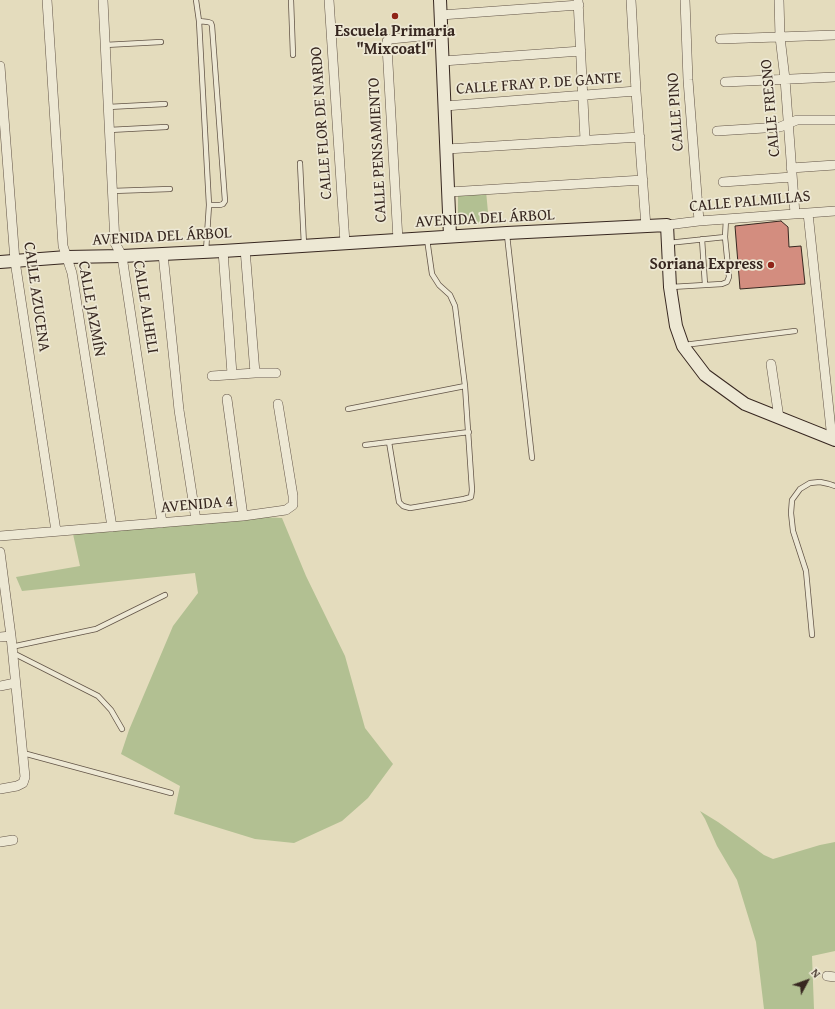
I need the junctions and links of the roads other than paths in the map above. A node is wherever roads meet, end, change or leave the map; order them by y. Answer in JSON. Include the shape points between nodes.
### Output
{"nodes":[{"id":1,"x":47,"y":0,"type":"edge"},
{"id":2,"x":103,"y":0,"type":"edge"},
{"id":3,"x":196,"y":0,"type":"edge"},
{"id":4,"x":291,"y":0,"type":"edge"},
{"id":5,"x":329,"y":0,"type":"edge"},
{"id":6,"x":440,"y":0,"type":"edge"},
{"id":7,"x":631,"y":0,"type":"edge"},
{"id":8,"x":685,"y":0,"type":"edge"},
{"id":9,"x":779,"y":0,"type":"edge"},
{"id":10,"x":579,"y":2,"type":"edge"},
{"id":11,"x":441,"y":15,"type":"junction"},
{"id":12,"x":199,"y":21,"type":"junction"},
{"id":13,"x":441,"y":34,"type":"junction"},
{"id":14,"x":835,"y":35,"type":"edge"},
{"id":15,"x":780,"y":37,"type":"junction"},
{"id":16,"x":720,"y":39,"type":"dead end"},
{"id":17,"x":162,"y":42,"type":"dead end"},
{"id":18,"x":105,"y":45,"type":"junction"},
{"id":19,"x":581,"y":51,"type":"junction"},
{"id":20,"x":293,"y":55,"type":"dead end"},
{"id":21,"x":443,"y":61,"type":"junction"},
{"id":22,"x":0,"y":66,"type":"edge"},
{"id":23,"x":835,"y":77,"type":"edge"},
{"id":24,"x":785,"y":79,"type":"junction"},
{"id":25,"x":725,"y":82,"type":"dead end"},
{"id":26,"x":636,"y":91,"type":"junction"},
{"id":27,"x":582,"y":96,"type":"junction"},
{"id":28,"x":165,"y":104,"type":"dead end"},
{"id":29,"x":445,"y":106,"type":"junction"},
{"id":30,"x":108,"y":107,"type":"junction"},
{"id":31,"x":835,"y":120,"type":"edge"},
{"id":32,"x":788,"y":124,"type":"junction"},
{"id":33,"x":166,"y":127,"type":"dead end"},
{"id":34,"x":109,"y":130,"type":"junction"},
{"id":35,"x":717,"y":131,"type":"dead end"},
{"id":36,"x":640,"y":137,"type":"junction"},
{"id":37,"x":584,"y":140,"type":"junction"},
{"id":38,"x":447,"y":149,"type":"junction"},
{"id":39,"x":300,"y":163,"type":"dead end"},
{"id":40,"x":835,"y":166,"type":"edge"},
{"id":41,"x":791,"y":172,"type":"junction"},
{"id":42,"x":643,"y":180,"type":"junction"},
{"id":43,"x":723,"y":182,"type":"dead end"},
{"id":44,"x":170,"y":189,"type":"dead end"},
{"id":45,"x":112,"y":191,"type":"junction"},
{"id":46,"x":449,"y":192,"type":"junction"},
{"id":47,"x":208,"y":205,"type":"junction"},
{"id":48,"x":835,"y":211,"type":"edge"},
{"id":49,"x":808,"y":213,"type":"junction"},
{"id":50,"x":795,"y":214,"type":"junction"},
{"id":51,"x":726,"y":219,"type":"junction"},
{"id":52,"x":699,"y":221,"type":"junction"},
{"id":53,"x":667,"y":225,"type":"junction"},
{"id":54,"x":646,"y":226,"type":"junction"},
{"id":55,"x":506,"y":233,"type":"junction"},
{"id":56,"x":450,"y":236,"type":"junction"},
{"id":57,"x":725,"y":237,"type":"junction"},
{"id":58,"x":426,"y":238,"type":"junction"},
{"id":59,"x":702,"y":239,"type":"junction"},
{"id":60,"x":398,"y":240,"type":"junction"},
{"id":61,"x":345,"y":243,"type":"junction"},
{"id":62,"x":668,"y":243,"type":"junction"},
{"id":63,"x":304,"y":245,"type":"junction"},
{"id":64,"x":246,"y":249,"type":"junction"},
{"id":65,"x":223,"y":251,"type":"junction"},
{"id":66,"x":206,"y":252,"type":"junction"},
{"id":67,"x":163,"y":254,"type":"junction"},
{"id":68,"x":122,"y":256,"type":"junction"},
{"id":69,"x":67,"y":257,"type":"junction"},
{"id":70,"x":15,"y":261,"type":"junction"},
{"id":71,"x":0,"y":262,"type":"edge"},
{"id":72,"x":705,"y":285,"type":"junction"},
{"id":73,"x":670,"y":287,"type":"junction"},
{"id":74,"x":795,"y":331,"type":"dead end"},
{"id":75,"x":683,"y":346,"type":"junction"},
{"id":76,"x":771,"y":364,"type":"dead end"},
{"id":77,"x":255,"y":373,"type":"junction"},
{"id":78,"x":276,"y":373,"type":"dead end"},
{"id":79,"x":232,"y":374,"type":"junction"},
{"id":80,"x":212,"y":376,"type":"dead end"},
{"id":81,"x":465,"y":386,"type":"junction"},
{"id":82,"x":226,"y":399,"type":"dead end"},
{"id":83,"x":278,"y":404,"type":"dead end"},
{"id":84,"x":348,"y":410,"type":"dead end"},
{"id":85,"x":779,"y":418,"type":"junction"},
{"id":86,"x":468,"y":432,"type":"junction"},
{"id":87,"x":833,"y":439,"type":"edge"},
{"id":88,"x":389,"y":442,"type":"junction"},
{"id":89,"x":365,"y":445,"type":"dead end"},
{"id":90,"x":532,"y":458,"type":"dead end"},
{"id":91,"x":835,"y":486,"type":"edge"},
{"id":92,"x":244,"y":516,"type":"junction"},
{"id":93,"x":196,"y":520,"type":"junction"},
{"id":94,"x":162,"y":523,"type":"junction"},
{"id":95,"x":112,"y":527,"type":"junction"},
{"id":96,"x":56,"y":531,"type":"junction"},
{"id":97,"x":0,"y":536,"type":"edge"},
{"id":98,"x":0,"y":552,"type":"edge"},
{"id":99,"x":3,"y":587,"type":"edge"},
{"id":100,"x":165,"y":595,"type":"dead end"},
{"id":101,"x":812,"y":635,"type":"dead end"},
{"id":102,"x":10,"y":636,"type":"junction"},
{"id":103,"x":0,"y":637,"type":"edge"},
{"id":104,"x":12,"y":650,"type":"junction"},
{"id":105,"x":15,"y":683,"type":"junction"},
{"id":106,"x":0,"y":686,"type":"edge"},
{"id":107,"x":122,"y":729,"type":"dead end"},
{"id":108,"x":23,"y":753,"type":"junction"},
{"id":109,"x":0,"y":789,"type":"edge"},
{"id":110,"x":171,"y":793,"type":"dead end"},
{"id":111,"x":13,"y":840,"type":"dead end"},
{"id":112,"x":0,"y":842,"type":"edge"}],
"edges":[{"from":1,"to":69,"type":"street","name":"CALLE JAZMÍN","via":[[63,246]]},
{"from":2,"to":18,"type":"street","name":"CALLE ALHELI"},
{"from":3,"to":12,"type":"lane"},
{"from":4,"to":20,"type":"lane"},
{"from":5,"to":61,"type":"street","name":"CALLE FLOR DE NARDO"},
{"from":6,"to":11,"type":"street"},
{"from":7,"to":26,"type":"street"},
{"from":8,"to":52,"type":"street","name":"CALLE PINO","via":[[688,80]]},
{"from":9,"to":15,"type":"street","name":"CALLE FRESNO"},
{"from":10,"to":11,"type":"street"},
{"from":10,"to":19,"type":"street"},
{"from":11,"to":13,"type":"street"},
{"from":12,"to":47,"type":"lane"},
{"from":12,"to":47,"type":"lane","via":[[208,22],[212,26],[225,201],[220,205]]},
{"from":13,"to":21,"type":"street"},
{"from":13,"to":60,"type":"street","name":"CALLE PENSAMIENTO","via":[[387,41]]},
{"from":14,"to":15,"type":"street"},
{"from":15,"to":16,"type":"street"},
{"from":15,"to":24,"type":"street","name":"CALLE FRESNO"},
{"from":17,"to":18,"type":"lane"},
{"from":18,"to":30,"type":"street","name":"CALLE ALHELI"},
{"from":19,"to":21,"type":"street"},
{"from":19,"to":27,"type":"street"},
{"from":21,"to":29,"type":"street"},
{"from":22,"to":70,"type":"street","name":"CALLE AZUCENA"},
{"from":23,"to":24,"type":"street"},
{"from":24,"to":25,"type":"street"},
{"from":24,"to":32,"type":"street","name":"CALLE FRESNO"},
{"from":26,"to":27,"type":"street","name":"CALLE FRAY P. DE GANTE"},
{"from":26,"to":36,"type":"street"},
{"from":27,"to":29,"type":"street","name":"CALLE FRAY P. DE GANTE"},
{"from":27,"to":37,"type":"street"},
{"from":28,"to":30,"type":"lane"},
{"from":29,"to":38,"type":"street"},
{"from":30,"to":34,"type":"street","name":"CALLE ALHELI"},
{"from":31,"to":32,"type":"street","via":[[797,120]]},
{"from":32,"to":35,"type":"street","via":[[780,127]]},
{"from":32,"to":41,"type":"street","name":"CALLE FRESNO"},
{"from":33,"to":34,"type":"lane"},
{"from":34,"to":45,"type":"street","name":"CALLE ALHELI"},
{"from":36,"to":37,"type":"street"},
{"from":36,"to":42,"type":"street"},
{"from":37,"to":38,"type":"street"},
{"from":38,"to":46,"type":"street"},
{"from":39,"to":63,"type":"lane"},
{"from":40,"to":41,"type":"street"},
{"from":41,"to":43,"type":"street"},
{"from":41,"to":50,"type":"street","name":"CALLE FRESNO"},
{"from":42,"to":46,"type":"street"},
{"from":42,"to":54,"type":"street"},
{"from":44,"to":45,"type":"lane"},
{"from":45,"to":68,"type":"street","name":"CALLE ALHELI","via":[[115,243]]},
{"from":46,"to":56,"type":"street"},
{"from":47,"to":66,"type":"lane"},
{"from":48,"to":49,"type":"street","name":"CALLE PALMILLAS"},
{"from":49,"to":50,"type":"street","name":"CALLE PALMILLAS"},
{"from":49,"to":87,"type":"street"},
{"from":50,"to":51,"type":"street","name":"CALLE PALMILLAS"},
{"from":51,"to":52,"type":"street","name":"CALLE PALMILLAS"},
{"from":51,"to":57,"type":"lane"},
{"from":52,"to":53,"type":"street","name":"CALLE PALMILLAS"},
{"from":53,"to":54,"type":"street","name":"AVENIDA DEL ÁRBOL"},
{"from":53,"to":62,"type":"street"},
{"from":54,"to":55,"type":"street","name":"AVENIDA DEL ÁRBOL"},
{"from":55,"to":56,"type":"street","name":"AVENIDA DEL ÁRBOL"},
{"from":55,"to":90,"type":"lane"},
{"from":56,"to":58,"type":"street","name":"AVENIDA DEL ÁRBOL"},
{"from":57,"to":59,"type":"lane"},
{"from":57,"to":72,"type":"lane","via":[[729,277],[727,282]]},
{"from":58,"to":60,"type":"street","name":"AVENIDA DEL ÁRBOL"},
{"from":58,"to":81,"type":"lane","via":[[432,274],[450,295],[455,306]]},
{"from":59,"to":62,"type":"lane"},
{"from":59,"to":72,"type":"lane"},
{"from":60,"to":61,"type":"street","name":"AVENIDA DEL ÁRBOL"},
{"from":61,"to":63,"type":"street","name":"AVENIDA DEL ÁRBOL"},
{"from":62,"to":73,"type":"street"},
{"from":63,"to":64,"type":"street","name":"AVENIDA DEL ÁRBOL"},
{"from":64,"to":65,"type":"street","name":"AVENIDA DEL ÁRBOL"},
{"from":64,"to":77,"type":"street"},
{"from":65,"to":66,"type":"street","name":"AVENIDA DEL ÁRBOL"},
{"from":65,"to":79,"type":"street"},
{"from":66,"to":67,"type":"street","name":"AVENIDA DEL ÁRBOL"},
{"from":67,"to":68,"type":"street","name":"AVENIDA DEL ÁRBOL"},
{"from":67,"to":93,"type":"street","via":[[179,410]]},
{"from":68,"to":69,"type":"street","name":"AVENIDA DEL ÁRBOL"},
{"from":68,"to":94,"type":"street","name":"CALLE ALHELI"},
{"from":69,"to":70,"type":"street","name":"AVENIDA DEL ÁRBOL"},
{"from":69,"to":95,"type":"street","name":"CALLE JAZMÍN","via":[[72,274]]},
{"from":70,"to":71,"type":"street","name":"AVENIDA DEL ÁRBOL"},
{"from":70,"to":96,"type":"street","name":"CALLE AZUCENA"},
{"from":72,"to":73,"type":"lane"},
{"from":73,"to":75,"type":"street","via":[[676,326]]},
{"from":74,"to":75,"type":"lane"},
{"from":75,"to":85,"type":"street","via":[[705,375],[722,389],[745,404]]},
{"from":76,"to":85,"type":"street"},
{"from":77,"to":78,"type":"street"},
{"from":77,"to":79,"type":"street"},
{"from":79,"to":80,"type":"street"},
{"from":81,"to":84,"type":"lane"},
{"from":81,"to":86,"type":"lane"},
{"from":82,"to":92,"type":"street"},
{"from":83,"to":92,"type":"street","name":"AVENIDA 4","via":[[293,505],[286,510]]},
{"from":85,"to":87,"type":"street"},
{"from":86,"to":88,"type":"lane"},
{"from":86,"to":88,"type":"lane","via":[[471,497],[410,508],[399,502]]},
{"from":88,"to":89,"type":"lane"},
{"from":91,"to":101,"type":"lane","via":[[820,482],[810,483],[800,489],[792,500],[793,531],[806,571]]},
{"from":92,"to":93,"type":"street","name":"AVENIDA 4"},
{"from":93,"to":94,"type":"street","name":"AVENIDA 4"},
{"from":94,"to":95,"type":"street","name":"AVENIDA 4"},
{"from":95,"to":96,"type":"street","name":"AVENIDA 4"},
{"from":96,"to":97,"type":"street","name":"AVENIDA 4"},
{"from":98,"to":99,"type":"street"},
{"from":99,"to":102,"type":"street"},
{"from":100,"to":104,"type":"lane","via":[[96,629]]},
{"from":102,"to":103,"type":"street"},
{"from":102,"to":104,"type":"street"},
{"from":104,"to":105,"type":"street"},
{"from":104,"to":107,"type":"lane","via":[[98,696],[111,710]]},
{"from":105,"to":106,"type":"street"},
{"from":105,"to":108,"type":"street"},
{"from":108,"to":109,"type":"street","via":[[23,783]]},
{"from":108,"to":110,"type":"lane"},
{"from":111,"to":112,"type":"street"}]}
